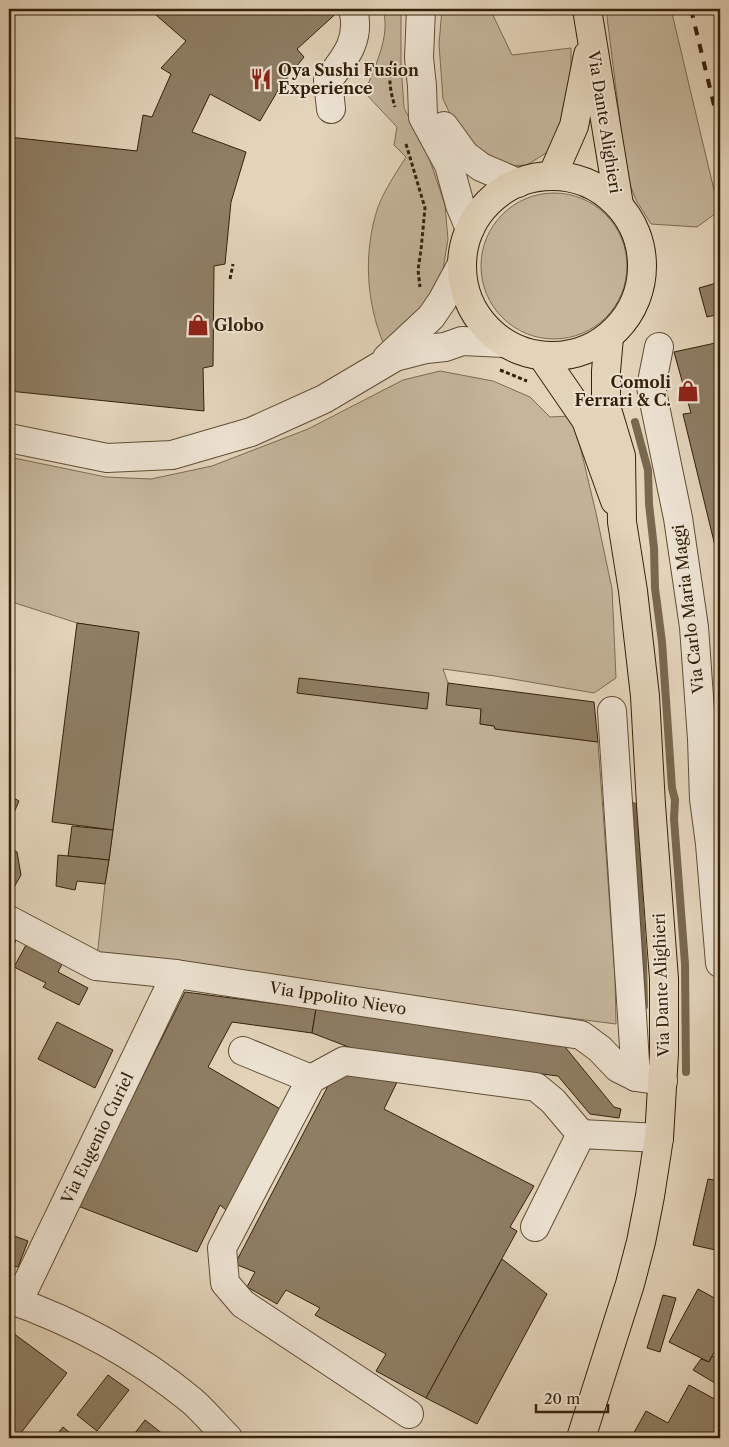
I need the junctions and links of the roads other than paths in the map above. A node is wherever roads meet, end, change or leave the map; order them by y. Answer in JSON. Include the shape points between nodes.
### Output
{"nodes":[{"id":1,"x":353,"y":9,"type":"edge"},
{"id":2,"x":421,"y":9,"type":"edge"},
{"id":3,"x":587,"y":9,"type":"edge"},
{"id":4,"x":591,"y":39,"type":"junction"},
{"id":5,"x":422,"y":86,"type":"junction"},
{"id":6,"x":331,"y":109,"type":"dead end"},
{"id":7,"x":552,"y":176,"type":"junction"},
{"id":8,"x":518,"y":183,"type":"junction"},
{"id":9,"x":619,"y":205,"type":"junction"},
{"id":10,"x":470,"y":229,"type":"junction"},
{"id":11,"x":462,"y":264,"type":"junction"},
{"id":12,"x":609,"y":337,"type":"junction"},
{"id":13,"x":504,"y":343,"type":"junction"},
{"id":14,"x":659,"y":347,"type":"dead end"},
{"id":15,"x":542,"y":356,"type":"junction"},
{"id":16,"x":372,"y":372,"type":"junction"},
{"id":17,"x":9,"y":438,"type":"edge"},
{"id":18,"x":622,"y":522,"type":"junction"},
{"id":19,"x":709,"y":686,"type":"edge"},
{"id":20,"x":612,"y":711,"type":"dead end"},
{"id":21,"x":715,"y":844,"type":"edge"},
{"id":22,"x":9,"y":920,"type":"edge"},
{"id":23,"x":719,"y":948,"type":"edge"},
{"id":24,"x":176,"y":974,"type":"junction"},
{"id":25,"x":243,"y":1051,"type":"dead end"},
{"id":26,"x":636,"y":1077,"type":"junction"},
{"id":27,"x":311,"y":1079,"type":"junction"},
{"id":28,"x":663,"y":1081,"type":"junction"},
{"id":29,"x":581,"y":1134,"type":"junction"},
{"id":30,"x":659,"y":1138,"type":"junction"},
{"id":31,"x":535,"y":1227,"type":"dead end"},
{"id":32,"x":14,"y":1300,"type":"edge"},
{"id":33,"x":409,"y":1414,"type":"dead end"},
{"id":34,"x":228,"y":1438,"type":"edge"},
{"id":35,"x":581,"y":1438,"type":"edge"}],
"edges":[{"from":1,"to":6,"type":"street","via":[[356,20],[354,37],[346,56],[328,80]]},
{"from":2,"to":5,"type":"street","via":[[419,58]]},
{"from":3,"to":4,"type":"main road","name":"Via Dante Alighieri"},
{"from":4,"to":7,"type":"main road","name":"Via Dante Alighieri","via":[[574,126]]},
{"from":4,"to":9,"type":"main road","name":"Via Dante Alighieri"},
{"from":5,"to":8,"type":"street","via":[[443,125],[465,155],[481,167]]},
{"from":5,"to":10,"type":"street","via":[[423,117],[449,165]]},
{"from":7,"to":8,"type":"main road","via":[[534,177]]},
{"from":7,"to":9,"type":"main road","via":[[577,179],[600,189]]},
{"from":8,"to":10,"type":"main road","via":[[498,194]]},
{"from":9,"to":12,"type":"main road","via":[[636,233],[643,273],[638,297],[626,319]]},
{"from":10,"to":11,"type":"main road"},
{"from":11,"to":13,"type":"main road","via":[[466,295],[481,322]]},
{"from":11,"to":16,"type":"street","via":[[431,316]]},
{"from":12,"to":15,"type":"main road","via":[[566,356]]},
{"from":12,"to":18,"type":"main road","name":"Via Dante Alighieri","via":[[606,406],[621,456]]},
{"from":13,"to":15,"type":"main road","via":[[522,352]]},
{"from":13,"to":16,"type":"street","via":[[462,341],[395,358]]},
{"from":14,"to":19,"type":"street","name":"Via Carlo Maria Maggi","via":[[651,387],[678,518],[694,627]]},
{"from":15,"to":18,"type":"main road","name":"Via Dante Alighieri","via":[[586,420]]},
{"from":16,"to":17,"type":"street","via":[[324,399],[251,432],[172,455],[107,458]]},
{"from":18,"to":28,"type":"main road","name":"Via Dante Alighieri","via":[[645,696],[664,979]]},
{"from":19,"to":21,"type":"street","name":"Via Carlo Maria Maggi","via":[[702,739],[704,799]]},
{"from":20,"to":26,"type":"street"},
{"from":21,"to":23,"type":"street","name":"Via Carlo Maria Maggi"},
{"from":22,"to":24,"type":"street","name":"Via Ippolito Nievo","via":[[96,966]]},
{"from":24,"to":26,"type":"street","name":"Via Ippolito Nievo","via":[[581,1035],[600,1048],[618,1068]]},
{"from":24,"to":32,"type":"street","name":"Via Eugenio Curiel"},
{"from":25,"to":27,"type":"street"},
{"from":26,"to":28,"type":"street","name":"Via Ippolito Nievo"},
{"from":27,"to":29,"type":"street","via":[[344,1061],[536,1087],[553,1101]]},
{"from":27,"to":33,"type":"street","via":[[222,1248],[225,1283],[243,1304]]},
{"from":28,"to":30,"type":"main road","name":"Via Dante Alighieri"},
{"from":29,"to":30,"type":"street"},
{"from":29,"to":31,"type":"street"},
{"from":30,"to":35,"type":"main road","name":"Via Dante Alighieri","via":[[630,1284]]},
{"from":32,"to":34,"type":"street","via":[[86,1330],[134,1358],[192,1401]]}]}
